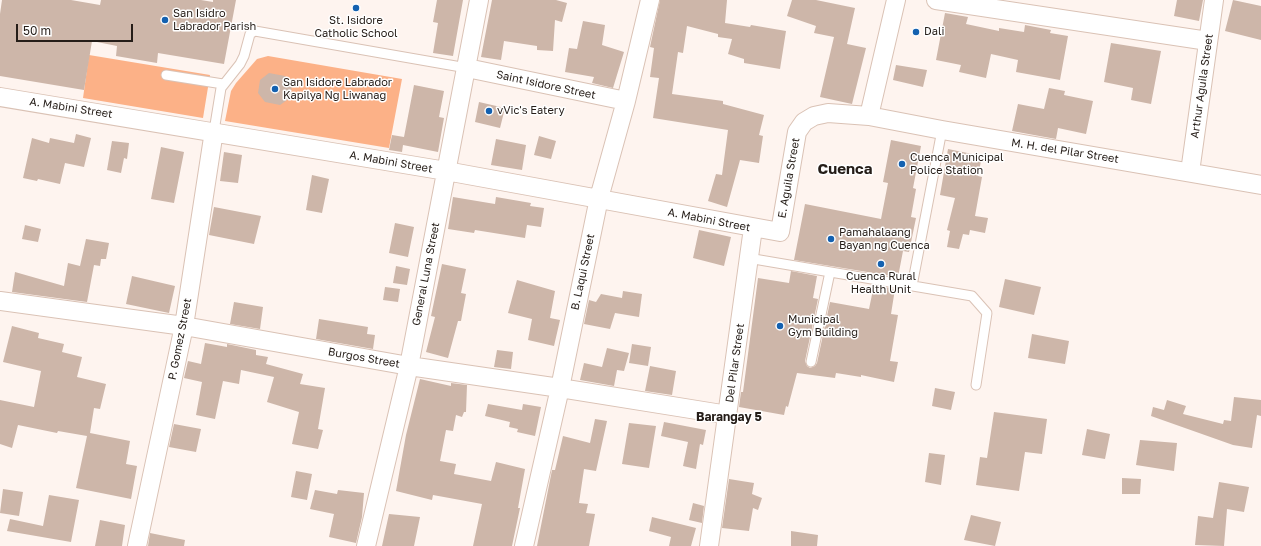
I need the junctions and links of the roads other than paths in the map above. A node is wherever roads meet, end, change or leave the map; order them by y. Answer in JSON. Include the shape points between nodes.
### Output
{"nodes":[{"id":1,"x":479,"y":0,"type":"edge"},
{"id":2,"x":650,"y":0,"type":"edge"},
{"id":3,"x":896,"y":0,"type":"edge"},
{"id":4,"x":936,"y":0,"type":"edge"},
{"id":5,"x":1214,"y":0,"type":"edge"},
{"id":6,"x":1208,"y":41,"type":"junction"},
{"id":7,"x":467,"y":68,"type":"junction"},
{"id":8,"x":166,"y":75,"type":"dead end"},
{"id":9,"x":223,"y":84,"type":"junction"},
{"id":10,"x":0,"y":97,"type":"edge"},
{"id":11,"x":626,"y":101,"type":"junction"},
{"id":12,"x":869,"y":116,"type":"junction"},
{"id":13,"x":942,"y":130,"type":"junction"},
{"id":14,"x":214,"y":131,"type":"junction"},
{"id":15,"x":446,"y":171,"type":"junction"},
{"id":16,"x":1190,"y":172,"type":"junction"},
{"id":17,"x":1261,"y":185,"type":"edge"},
{"id":18,"x":599,"y":198,"type":"junction"},
{"id":19,"x":753,"y":228,"type":"junction"},
{"id":20,"x":780,"y":232,"type":"joint"},
{"id":21,"x":748,"y":258,"type":"junction"},
{"id":22,"x":830,"y":272,"type":"junction"},
{"id":23,"x":912,"y":286,"type":"junction"},
{"id":24,"x":0,"y":301,"type":"edge"},
{"id":25,"x":184,"y":326,"type":"junction"},
{"id":26,"x":811,"y":362,"type":"dead end"},
{"id":27,"x":409,"y":366,"type":"junction"},
{"id":28,"x":976,"y":385,"type":"dead end"},
{"id":29,"x":560,"y":388,"type":"junction"},
{"id":30,"x":728,"y":415,"type":"junction"},
{"id":31,"x":137,"y":546,"type":"edge"},
{"id":32,"x":366,"y":546,"type":"edge"},
{"id":33,"x":524,"y":546,"type":"edge"},
{"id":34,"x":709,"y":546,"type":"edge"}],
"edges":[{"from":1,"to":7,"type":"street","name":"General Luna Street"},
{"from":2,"to":11,"type":"street","name":"B. Laqui Street"},
{"from":3,"to":12,"type":"street"},
{"from":4,"to":6,"type":"street"},
{"from":5,"to":6,"type":"street","name":"Arthur Aguila Street"},
{"from":6,"to":16,"type":"street","name":"Arthur Aguila Street"},
{"from":7,"to":9,"type":"lane","via":[[256,31],[250,34],[240,64]]},
{"from":7,"to":11,"type":"street","name":"Saint Isidore Street"},
{"from":7,"to":15,"type":"street","name":"General Luna Street"},
{"from":8,"to":9,"type":"lane"},
{"from":9,"to":14,"type":"lane"},
{"from":10,"to":14,"type":"street","name":"A. Mabini Street"},
{"from":11,"to":18,"type":"street","name":"B. Laqui Street"},
{"from":12,"to":13,"type":"street","name":"M. H. del Pilar Street"},
{"from":12,"to":20,"type":"street","name":"E. Aguila Street","via":[[828,113],[814,116],[804,122],[797,132]]},
{"from":13,"to":16,"type":"street","name":"M. H. del Pilar Street"},
{"from":13,"to":23,"type":"lane"},
{"from":14,"to":15,"type":"street","name":"A. Mabini Street"},
{"from":14,"to":25,"type":"street","name":"P. Gomez Street"},
{"from":15,"to":18,"type":"street","name":"A. Mabini Street"},
{"from":15,"to":27,"type":"street","name":"General Luna Street"},
{"from":16,"to":17,"type":"street","name":"M. H. del Pilar Street"},
{"from":18,"to":19,"type":"street","name":"A. Mabini Street"},
{"from":18,"to":29,"type":"street","name":"B. Laqui Street"},
{"from":19,"to":20,"type":"street","name":"A. Mabini Street"},
{"from":19,"to":21,"type":"street","name":"Del Pilar Street"},
{"from":21,"to":22,"type":"lane"},
{"from":21,"to":30,"type":"street","name":"Del Pilar Street"},
{"from":22,"to":23,"type":"lane"},
{"from":22,"to":26,"type":"lane"},
{"from":23,"to":28,"type":"lane","via":[[972,296],[987,313]]},
{"from":24,"to":25,"type":"street","name":"Burgos Street"},
{"from":25,"to":27,"type":"street","name":"Burgos Street"},
{"from":25,"to":31,"type":"street","name":"P. Gomez Street"},
{"from":27,"to":29,"type":"street","name":"Burgos Street"},
{"from":27,"to":32,"type":"street","name":"General Luna Street"},
{"from":29,"to":30,"type":"street","name":"Burgos Street"},
{"from":29,"to":33,"type":"street","name":"B. Laqui Street"},
{"from":30,"to":34,"type":"street","name":"Del Pilar Street"}]}
